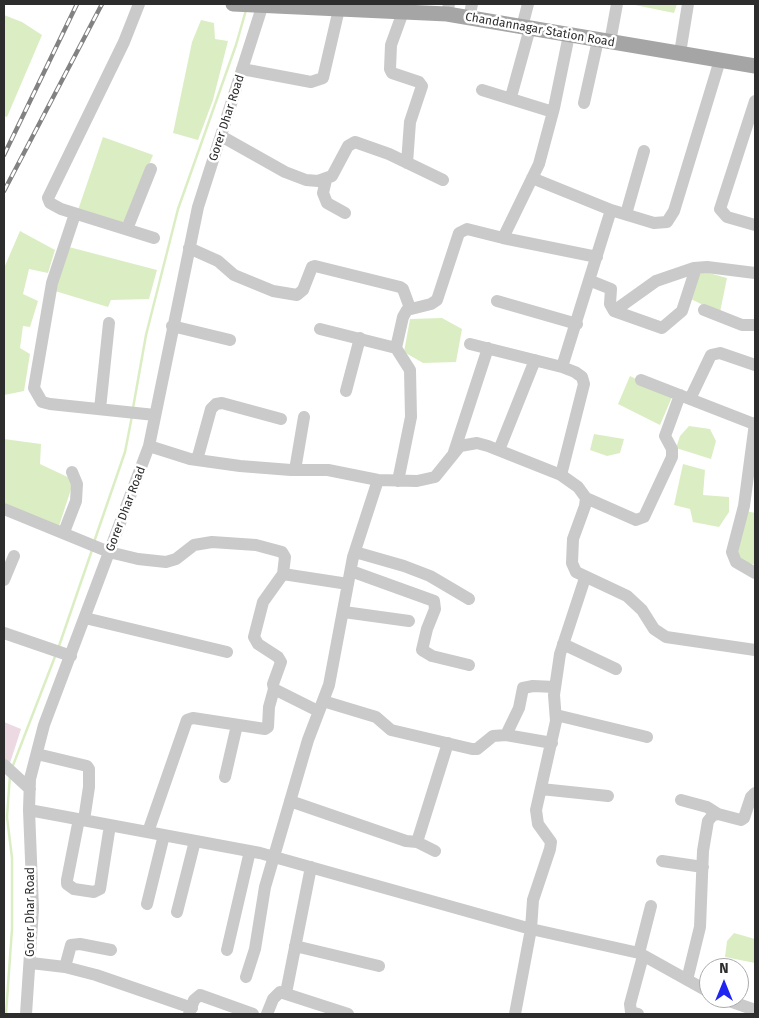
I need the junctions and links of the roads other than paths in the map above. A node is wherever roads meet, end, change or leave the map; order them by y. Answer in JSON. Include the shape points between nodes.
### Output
{"nodes":[{"id":1,"x":139,"y":4,"type":"edge"},
{"id":2,"x":233,"y":4,"type":"edge"},
{"id":3,"x":528,"y":4,"type":"edge"},
{"id":4,"x":617,"y":4,"type":"edge"},
{"id":5,"x":688,"y":4,"type":"edge"},
{"id":6,"x":256,"y":5,"type":"edge"},
{"id":7,"x":339,"y":9,"type":"junction"},
{"id":8,"x":448,"y":9,"type":"edge"},
{"id":9,"x":471,"y":11,"type":"edge"},
{"id":10,"x":403,"y":12,"type":"junction"},
{"id":11,"x":526,"y":28,"type":"junction"},
{"id":12,"x":569,"y":35,"type":"junction"},
{"id":13,"x":604,"y":41,"type":"junction"},
{"id":14,"x":680,"y":53,"type":"junction"},
{"id":15,"x":720,"y":60,"type":"junction"},
{"id":16,"x":755,"y":66,"type":"edge"},
{"id":17,"x":242,"y":69,"type":"junction"},
{"id":18,"x":482,"y":90,"type":"dead end"},
{"id":19,"x":511,"y":97,"type":"junction"},
{"id":20,"x":755,"y":101,"type":"edge"},
{"id":21,"x":584,"y":104,"type":"dead end"},
{"id":22,"x":553,"y":112,"type":"junction"},
{"id":23,"x":221,"y":136,"type":"junction"},
{"id":24,"x":644,"y":151,"type":"dead end"},
{"id":25,"x":407,"y":163,"type":"junction"},
{"id":26,"x":151,"y":169,"type":"dead end"},
{"id":27,"x":532,"y":178,"type":"junction"},
{"id":28,"x":326,"y":180,"type":"junction"},
{"id":29,"x":443,"y":180,"type":"dead end"},
{"id":30,"x":612,"y":210,"type":"junction"},
{"id":31,"x":345,"y":213,"type":"dead end"},
{"id":32,"x":75,"y":214,"type":"junction"},
{"id":33,"x":626,"y":214,"type":"junction"},
{"id":34,"x":755,"y":225,"type":"edge"},
{"id":35,"x":127,"y":229,"type":"junction"},
{"id":36,"x":154,"y":238,"type":"dead end"},
{"id":37,"x":503,"y":238,"type":"junction"},
{"id":38,"x":189,"y":248,"type":"junction"},
{"id":39,"x":597,"y":257,"type":"junction"},
{"id":40,"x":696,"y":268,"type":"junction"},
{"id":41,"x":755,"y":273,"type":"edge"},
{"id":42,"x":591,"y":281,"type":"junction"},
{"id":43,"x":497,"y":301,"type":"dead end"},
{"id":44,"x":410,"y":308,"type":"junction"},
{"id":45,"x":704,"y":310,"type":"dead end"},
{"id":46,"x":614,"y":311,"type":"junction"},
{"id":47,"x":109,"y":323,"type":"dead end"},
{"id":48,"x":577,"y":324,"type":"junction"},
{"id":49,"x":755,"y":325,"type":"edge"},
{"id":50,"x":172,"y":326,"type":"junction"},
{"id":51,"x":320,"y":329,"type":"dead end"},
{"id":52,"x":360,"y":338,"type":"junction"},
{"id":53,"x":230,"y":340,"type":"dead end"},
{"id":54,"x":470,"y":344,"type":"dead end"},
{"id":55,"x":396,"y":348,"type":"junction"},
{"id":56,"x":488,"y":348,"type":"junction"},
{"id":57,"x":535,"y":360,"type":"junction"},
{"id":58,"x":755,"y":365,"type":"edge"},
{"id":59,"x":562,"y":368,"type":"junction"},
{"id":60,"x":641,"y":380,"type":"dead end"},
{"id":61,"x":346,"y":391,"type":"dead end"},
{"id":62,"x":685,"y":397,"type":"junction"},
{"id":63,"x":100,"y":409,"type":"junction"},
{"id":64,"x":155,"y":415,"type":"junction"},
{"id":65,"x":304,"y":417,"type":"dead end"},
{"id":66,"x":281,"y":419,"type":"dead end"},
{"id":67,"x":755,"y":424,"type":"edge"},
{"id":68,"x":149,"y":446,"type":"junction"},
{"id":69,"x":499,"y":450,"type":"junction"},
{"id":70,"x":454,"y":452,"type":"junction"},
{"id":71,"x":197,"y":460,"type":"junction"},
{"id":72,"x":754,"y":460,"type":"edge"},
{"id":73,"x":295,"y":470,"type":"junction"},
{"id":74,"x":72,"y":472,"type":"dead end"},
{"id":75,"x":561,"y":474,"type":"junction"},
{"id":76,"x":378,"y":480,"type":"junction"},
{"id":77,"x":398,"y":481,"type":"junction"},
{"id":78,"x":586,"y":498,"type":"junction"},
{"id":79,"x":4,"y":509,"type":"edge"},
{"id":80,"x":64,"y":532,"type":"junction"},
{"id":81,"x":99,"y":548,"type":"junction"},
{"id":82,"x":355,"y":552,"type":"junction"},
{"id":83,"x":14,"y":556,"type":"dead end"},
{"id":84,"x":755,"y":573,"type":"edge"},
{"id":85,"x":284,"y":574,"type":"junction"},
{"id":86,"x":349,"y":578,"type":"junction"},
{"id":87,"x":585,"y":578,"type":"junction"},
{"id":88,"x":4,"y":580,"type":"edge"},
{"id":89,"x":469,"y":599,"type":"dead end"},
{"id":90,"x":344,"y":612,"type":"junction"},
{"id":91,"x":85,"y":618,"type":"junction"},
{"id":92,"x":409,"y":621,"type":"dead end"},
{"id":93,"x":4,"y":634,"type":"edge"},
{"id":94,"x":563,"y":644,"type":"junction"},
{"id":95,"x":755,"y":647,"type":"edge"},
{"id":96,"x":227,"y":652,"type":"dead end"},
{"id":97,"x":62,"y":653,"type":"junction"},
{"id":98,"x":469,"y":665,"type":"dead end"},
{"id":99,"x":616,"y":669,"type":"dead end"},
{"id":100,"x":555,"y":687,"type":"junction"},
{"id":101,"x":274,"y":689,"type":"junction"},
{"id":102,"x":321,"y":706,"type":"junction"},
{"id":103,"x":556,"y":715,"type":"junction"},
{"id":104,"x":237,"y":724,"type":"junction"},
{"id":105,"x":506,"y":735,"type":"junction"},
{"id":106,"x":647,"y":737,"type":"dead end"},
{"id":107,"x":448,"y":743,"type":"junction"},
{"id":108,"x":552,"y":743,"type":"junction"},
{"id":109,"x":37,"y":754,"type":"junction"},
{"id":110,"x":4,"y":765,"type":"edge"},
{"id":111,"x":225,"y":777,"type":"dead end"},
{"id":112,"x":30,"y":789,"type":"junction"},
{"id":113,"x":541,"y":789,"type":"junction"},
{"id":114,"x":755,"y":793,"type":"edge"},
{"id":115,"x":608,"y":796,"type":"dead end"},
{"id":116,"x":681,"y":800,"type":"dead end"},
{"id":117,"x":290,"y":801,"type":"junction"},
{"id":118,"x":29,"y":810,"type":"junction"},
{"id":119,"x":718,"y":814,"type":"junction"},
{"id":120,"x":81,"y":820,"type":"junction"},
{"id":121,"x":110,"y":825,"type":"junction"},
{"id":122,"x":148,"y":832,"type":"junction"},
{"id":123,"x":164,"y":835,"type":"junction"},
{"id":124,"x":195,"y":841,"type":"junction"},
{"id":125,"x":417,"y":842,"type":"junction"},
{"id":126,"x":250,"y":851,"type":"junction"},
{"id":127,"x":435,"y":851,"type":"dead end"},
{"id":128,"x":274,"y":856,"type":"junction"},
{"id":129,"x":662,"y":861,"type":"dead end"},
{"id":130,"x":312,"y":867,"type":"junction"},
{"id":131,"x":703,"y":867,"type":"junction"},
{"id":132,"x":147,"y":904,"type":"dead end"},
{"id":133,"x":651,"y":906,"type":"dead end"},
{"id":134,"x":178,"y":912,"type":"dead end"},
{"id":135,"x":532,"y":929,"type":"junction"},
{"id":136,"x":296,"y":946,"type":"junction"},
{"id":137,"x":111,"y":950,"type":"dead end"},
{"id":138,"x":227,"y":950,"type":"dead end"},
{"id":139,"x":641,"y":954,"type":"junction"},
{"id":140,"x":31,"y":963,"type":"junction"},
{"id":141,"x":379,"y":966,"type":"dead end"},
{"id":142,"x":65,"y":967,"type":"junction"},
{"id":143,"x":246,"y":977,"type":"dead end"},
{"id":144,"x":687,"y":980,"type":"junction"},
{"id":145,"x":699,"y":987,"type":"edge"},
{"id":146,"x":286,"y":993,"type":"junction"},
{"id":147,"x":191,"y":1011,"type":"edge"},
{"id":148,"x":26,"y":1014,"type":"edge"},
{"id":149,"x":253,"y":1014,"type":"edge"},
{"id":150,"x":267,"y":1014,"type":"edge"},
{"id":151,"x":348,"y":1014,"type":"edge"},
{"id":152,"x":515,"y":1014,"type":"edge"},
{"id":153,"x":638,"y":1014,"type":"edge"}],
"edges":[{"from":1,"to":32,"type":"street","via":[[124,42],[48,198],[55,206]]},
{"from":2,"to":6,"type":"main road","name":"Chandannagar Station Road"},
{"from":3,"to":11,"type":"street"},
{"from":4,"to":13,"type":"street"},
{"from":5,"to":14,"type":"street"},
{"from":6,"to":7,"type":"main road","name":"Chandannagar Station Road"},
{"from":6,"to":17,"type":"street","name":"Gorer Dhar Road"},
{"from":7,"to":10,"type":"main road","name":"Chandannagar Station Road"},
{"from":7,"to":17,"type":"street","via":[[325,72],[319,81],[295,80]]},
{"from":8,"to":9,"type":"main road","name":"Chandannagar Station Road"},
{"from":8,"to":10,"type":"main road","name":"Chandannagar Station Road"},
{"from":9,"to":11,"type":"main road","name":"Chandannagar Station Road"},
{"from":10,"to":25,"type":"street","via":[[391,45],[390,70],[422,86],[410,122]]},
{"from":11,"to":12,"type":"main road","name":"Chandannagar Station Road"},
{"from":11,"to":19,"type":"street"},
{"from":12,"to":13,"type":"main road","name":"Chandannagar Station Road"},
{"from":12,"to":22,"type":"street"},
{"from":13,"to":14,"type":"main road","name":"Chandannagar Station Road"},
{"from":13,"to":21,"type":"street"},
{"from":14,"to":15,"type":"main road","name":"Chandannagar Station Road"},
{"from":15,"to":16,"type":"main road","name":"Chandannagar Station Road"},
{"from":15,"to":33,"type":"street","via":[[670,219],[654,223]]},
{"from":17,"to":23,"type":"street","name":"Gorer Dhar Road"},
{"from":18,"to":19,"type":"street"},
{"from":19,"to":22,"type":"street"},
{"from":20,"to":34,"type":"street","via":[[720,209],[727,217]]},
{"from":22,"to":27,"type":"street"},
{"from":23,"to":28,"type":"street","via":[[285,172],[306,180]]},
{"from":23,"to":38,"type":"street","name":"Gorer Dhar Road","via":[[198,207]]},
{"from":24,"to":33,"type":"street"},
{"from":25,"to":28,"type":"street","via":[[359,143],[351,143],[338,167]]},
{"from":25,"to":29,"type":"street"},
{"from":26,"to":35,"type":"street"},
{"from":27,"to":30,"type":"street"},
{"from":27,"to":37,"type":"street"},
{"from":28,"to":31,"type":"street","via":[[323,194],[327,203]]},
{"from":30,"to":33,"type":"street"},
{"from":30,"to":39,"type":"street"},
{"from":32,"to":35,"type":"street"},
{"from":32,"to":63,"type":"street","via":[[54,275],[34,388],[42,402]]},
{"from":35,"to":36,"type":"street"},
{"from":37,"to":39,"type":"street"},
{"from":37,"to":44,"type":"street","via":[[467,229],[459,233],[437,300]]},
{"from":38,"to":44,"type":"street","via":[[218,261],[234,275],[273,290],[297,295],[303,290],[312,266],[315,266],[400,287]]},
{"from":38,"to":50,"type":"street","name":"Gorer Dhar Road"},
{"from":39,"to":42,"type":"street"},
{"from":40,"to":41,"type":"street"},
{"from":40,"to":46,"type":"street","via":[[656,281]]},
{"from":40,"to":46,"type":"street","via":[[682,311],[665,327]]},
{"from":42,"to":46,"type":"street","via":[[611,289],[610,304]]},
{"from":42,"to":48,"type":"street"},
{"from":43,"to":48,"type":"street"},
{"from":44,"to":55,"type":"street","via":[[403,317]]},
{"from":45,"to":49,"type":"street","via":[[742,325]]},
{"from":47,"to":63,"type":"street"},
{"from":48,"to":59,"type":"street"},
{"from":50,"to":53,"type":"street"},
{"from":50,"to":64,"type":"street","name":"Gorer Dhar Road"},
{"from":51,"to":52,"type":"street"},
{"from":52,"to":55,"type":"street"},
{"from":52,"to":61,"type":"street"},
{"from":54,"to":56,"type":"street"},
{"from":55,"to":77,"type":"street","via":[[410,370],[412,390],[411,417]]},
{"from":56,"to":57,"type":"street"},
{"from":56,"to":70,"type":"street"},
{"from":57,"to":59,"type":"street"},
{"from":57,"to":69,"type":"street"},
{"from":58,"to":62,"type":"street","via":[[720,353],[711,355]]},
{"from":59,"to":75,"type":"street","via":[[582,377],[584,384]]},
{"from":60,"to":62,"type":"street"},
{"from":62,"to":67,"type":"street"},
{"from":62,"to":78,"type":"street","via":[[665,436],[672,449],[672,457],[644,517],[636,520]]},
{"from":63,"to":64,"type":"street"},
{"from":64,"to":68,"type":"street","name":"Gorer Dhar Road"},
{"from":65,"to":73,"type":"street"},
{"from":66,"to":71,"type":"street","via":[[216,404],[211,409]]},
{"from":67,"to":72,"type":"street"},
{"from":68,"to":71,"type":"street"},
{"from":68,"to":81,"type":"street","name":"Gorer Dhar Road"},
{"from":69,"to":70,"type":"street","via":[[477,443],[460,446]]},
{"from":69,"to":75,"type":"street"},
{"from":70,"to":77,"type":"street","via":[[435,477]]},
{"from":71,"to":73,"type":"street"},
{"from":72,"to":84,"type":"street","via":[[732,557]]},
{"from":73,"to":76,"type":"street","via":[[328,470]]},
{"from":74,"to":80,"type":"street","via":[[77,484],[76,501]]},
{"from":75,"to":78,"type":"street"},
{"from":76,"to":77,"type":"street"},
{"from":76,"to":82,"type":"street"},
{"from":78,"to":87,"type":"street","via":[[573,539],[572,555],[576,572]]},
{"from":79,"to":80,"type":"street"},
{"from":80,"to":81,"type":"street"},
{"from":81,"to":85,"type":"street","via":[[138,559],[166,562],[201,542],[256,545],[282,552],[285,557]]},
{"from":81,"to":91,"type":"street","name":"Gorer Dhar Road"},
{"from":82,"to":86,"type":"street"},
{"from":82,"to":89,"type":"street","via":[[430,576]]},
{"from":83,"to":88,"type":"street"},
{"from":85,"to":86,"type":"street"},
{"from":85,"to":101,"type":"street","via":[[263,602],[254,630],[258,644],[281,662]]},
{"from":86,"to":90,"type":"street"},
{"from":86,"to":98,"type":"street","via":[[434,601],[435,609],[422,650],[432,656]]},
{"from":87,"to":94,"type":"street"},
{"from":87,"to":95,"type":"street","via":[[627,596],[642,610],[654,629],[666,638]]},
{"from":90,"to":92,"type":"street"},
{"from":90,"to":102,"type":"street","via":[[334,668]]},
{"from":91,"to":96,"type":"street"},
{"from":91,"to":97,"type":"street","name":"Gorer Dhar Road"},
{"from":93,"to":97,"type":"street"},
{"from":94,"to":99,"type":"street"},
{"from":94,"to":100,"type":"street"},
{"from":97,"to":109,"type":"street","name":"Gorer Dhar Road"},
{"from":100,"to":103,"type":"street"},
{"from":100,"to":105,"type":"street","via":[[524,688]]},
{"from":101,"to":102,"type":"street"},
{"from":101,"to":104,"type":"street","via":[[268,727]]},
{"from":102,"to":107,"type":"street","via":[[376,717],[391,730]]},
{"from":102,"to":117,"type":"street"},
{"from":103,"to":106,"type":"street"},
{"from":103,"to":108,"type":"street"},
{"from":104,"to":111,"type":"street"},
{"from":104,"to":122,"type":"street","via":[[187,720]]},
{"from":105,"to":107,"type":"street","via":[[488,738],[477,749]]},
{"from":105,"to":108,"type":"street"},
{"from":107,"to":125,"type":"street"},
{"from":108,"to":113,"type":"street"},
{"from":109,"to":112,"type":"street","name":"Gorer Dhar Road"},
{"from":109,"to":120,"type":"street","via":[[89,769],[90,780]]},
{"from":110,"to":112,"type":"street"},
{"from":112,"to":118,"type":"street","name":"Gorer Dhar Road"},
{"from":113,"to":115,"type":"street"},
{"from":113,"to":135,"type":"street","via":[[536,817],[551,842],[533,900]]},
{"from":114,"to":119,"type":"street","via":[[741,820]]},
{"from":116,"to":119,"type":"street"},
{"from":117,"to":125,"type":"street"},
{"from":117,"to":128,"type":"street"},
{"from":118,"to":120,"type":"street"},
{"from":118,"to":140,"type":"street","name":"Gorer Dhar Road"},
{"from":119,"to":131,"type":"street","via":[[713,814],[708,821]]},
{"from":120,"to":121,"type":"street"},
{"from":120,"to":121,"type":"street","via":[[67,884],[94,892],[100,888]]},
{"from":121,"to":122,"type":"street"},
{"from":122,"to":123,"type":"street"},
{"from":123,"to":124,"type":"street"},
{"from":123,"to":132,"type":"street"},
{"from":124,"to":126,"type":"street"},
{"from":124,"to":134,"type":"street"},
{"from":125,"to":127,"type":"street"},
{"from":126,"to":128,"type":"street"},
{"from":126,"to":138,"type":"street"},
{"from":128,"to":130,"type":"street"},
{"from":128,"to":143,"type":"street","via":[[264,887],[255,949]]},
{"from":129,"to":131,"type":"street"},
{"from":130,"to":135,"type":"street"},
{"from":130,"to":136,"type":"street"},
{"from":131,"to":144,"type":"street","via":[[700,927]]},
{"from":133,"to":139,"type":"street"},
{"from":135,"to":139,"type":"street"},
{"from":135,"to":152,"type":"street"},
{"from":136,"to":141,"type":"street"},
{"from":136,"to":146,"type":"street"},
{"from":137,"to":142,"type":"street","via":[[71,945]]},
{"from":139,"to":144,"type":"street"},
{"from":139,"to":153,"type":"street","via":[[630,1004],[631,1012]]},
{"from":140,"to":142,"type":"street"},
{"from":140,"to":148,"type":"street","name":"Gorer Dhar Road"},
{"from":142,"to":147,"type":"street"},
{"from":144,"to":145,"type":"street"},
{"from":146,"to":150,"type":"street","via":[[276,994]]},
{"from":146,"to":151,"type":"street"},
{"from":147,"to":149,"type":"street","via":[[194,1000],[200,995]]}]}
